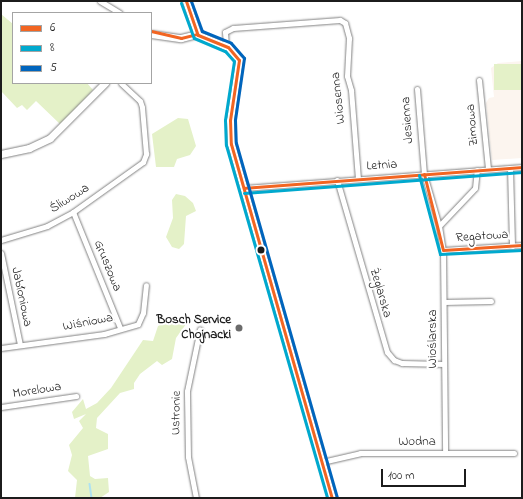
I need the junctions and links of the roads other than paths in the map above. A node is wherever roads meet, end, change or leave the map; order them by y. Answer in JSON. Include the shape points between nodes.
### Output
{"nodes":[{"id":1,"x":100,"y":1,"type":"edge"},
{"id":2,"x":186,"y":1,"type":"edge"},
{"id":3,"x":118,"y":12,"type":"edge"},
{"id":4,"x":152,"y":33,"type":"edge"},
{"id":5,"x":197,"y":34,"type":"junction"},
{"id":6,"x":226,"y":46,"type":"junction"},
{"id":7,"x":479,"y":80,"type":"dead end"},
{"id":8,"x":104,"y":84,"type":"edge"},
{"id":9,"x":122,"y":84,"type":"edge"},
{"id":10,"x":417,"y":89,"type":"dead end"},
{"id":11,"x":1,"y":154,"type":"edge"},
{"id":12,"x":522,"y":167,"type":"edge"},
{"id":13,"x":510,"y":168,"type":"junction"},
{"id":14,"x":488,"y":169,"type":"junction"},
{"id":15,"x":477,"y":170,"type":"junction"},
{"id":16,"x":424,"y":174,"type":"junction"},
{"id":17,"x":358,"y":178,"type":"junction"},
{"id":18,"x":337,"y":180,"type":"junction"},
{"id":19,"x":244,"y":188,"type":"junction"},
{"id":20,"x":73,"y":212,"type":"junction"},
{"id":21,"x":439,"y":226,"type":"junction"},
{"id":22,"x":1,"y":240,"type":"edge"},
{"id":23,"x":512,"y":246,"type":"junction"},
{"id":24,"x":522,"y":246,"type":"edge"},
{"id":25,"x":443,"y":250,"type":"junction"},
{"id":26,"x":1,"y":253,"type":"edge"},
{"id":27,"x":146,"y":285,"type":"dead end"},
{"id":28,"x":491,"y":301,"type":"dead end"},
{"id":29,"x":444,"y":302,"type":"junction"},
{"id":30,"x":120,"y":328,"type":"junction"},
{"id":31,"x":200,"y":329,"type":"dead end"},
{"id":32,"x":20,"y":345,"type":"junction"},
{"id":33,"x":1,"y":348,"type":"edge"},
{"id":34,"x":444,"y":364,"type":"junction"},
{"id":35,"x":76,"y":396,"type":"dead end"},
{"id":36,"x":1,"y":408,"type":"edge"},
{"id":37,"x":445,"y":452,"type":"junction"},
{"id":38,"x":514,"y":453,"type":"dead end"},
{"id":39,"x":322,"y":462,"type":"junction"},
{"id":40,"x":196,"y":498,"type":"edge"},
{"id":41,"x":332,"y":498,"type":"edge"}],
"edges":[{"from":1,"to":3,"type":"street"},
{"from":2,"to":5,"type":"street"},
{"from":4,"to":5,"type":"street","via":[[181,38]]},
{"from":5,"to":6,"type":"street","via":[[202,39]]},
{"from":6,"to":17,"type":"street","name":"Wiosenna","via":[[225,32],[233,28],[340,20],[348,28],[347,76],[351,90]]},
{"from":6,"to":19,"type":"street","via":[[235,53],[240,63],[230,128]]},
{"from":7,"to":14,"type":"street","name":"Zimowa"},
{"from":8,"to":11,"type":"street","via":[[50,138],[29,148]]},
{"from":9,"to":20,"type":"street","name":"Śliwowa","via":[[140,101],[142,107],[146,154],[143,162]]},
{"from":10,"to":16,"type":"street","name":"Jesienna"},
{"from":12,"to":13,"type":"street","name":"Letnia"},
{"from":13,"to":14,"type":"street","name":"Letnia"},
{"from":13,"to":23,"type":"street"},
{"from":14,"to":15,"type":"street","name":"Letnia"},
{"from":15,"to":16,"type":"street","name":"Letnia"},
{"from":15,"to":21,"type":"street","via":[[475,188]]},
{"from":16,"to":17,"type":"street","name":"Letnia"},
{"from":16,"to":21,"type":"street","name":"Wioślarska"},
{"from":17,"to":18,"type":"street","name":"Letnia"},
{"from":18,"to":19,"type":"street","name":"Letnia"},
{"from":18,"to":34,"type":"street","name":"Żeglarska","via":[[387,352],[394,360],[402,363]]},
{"from":19,"to":39,"type":"street"},
{"from":20,"to":22,"type":"street","name":"Śliwowa","via":[[46,226]]},
{"from":20,"to":30,"type":"street","name":"Gruszowa"},
{"from":21,"to":25,"type":"street","name":"Wioślarska"},
{"from":23,"to":24,"type":"street","name":"Regatowa"},
{"from":23,"to":25,"type":"street","name":"Regatowa"},
{"from":25,"to":29,"type":"street","name":"Wioślarska"},
{"from":26,"to":32,"type":"street","name":"Jabłoniowa"},
{"from":27,"to":30,"type":"street","name":"Wiśniowa","via":[[143,313],[138,324]]},
{"from":28,"to":29,"type":"street"},
{"from":29,"to":34,"type":"street","name":"Wioślarska"},
{"from":30,"to":32,"type":"street","name":"Wiśniowa","via":[[104,334]]},
{"from":31,"to":40,"type":"street","name":"Ustronie","via":[[187,391],[188,457]]},
{"from":32,"to":33,"type":"street","name":"Wiśniowa"},
{"from":34,"to":37,"type":"street","name":"Wioślarska"},
{"from":35,"to":36,"type":"street","name":"Morelowa"},
{"from":37,"to":38,"type":"street","name":"Wodna"},
{"from":37,"to":39,"type":"street","name":"Wodna","via":[[360,453]]},
{"from":39,"to":41,"type":"street"}]}
